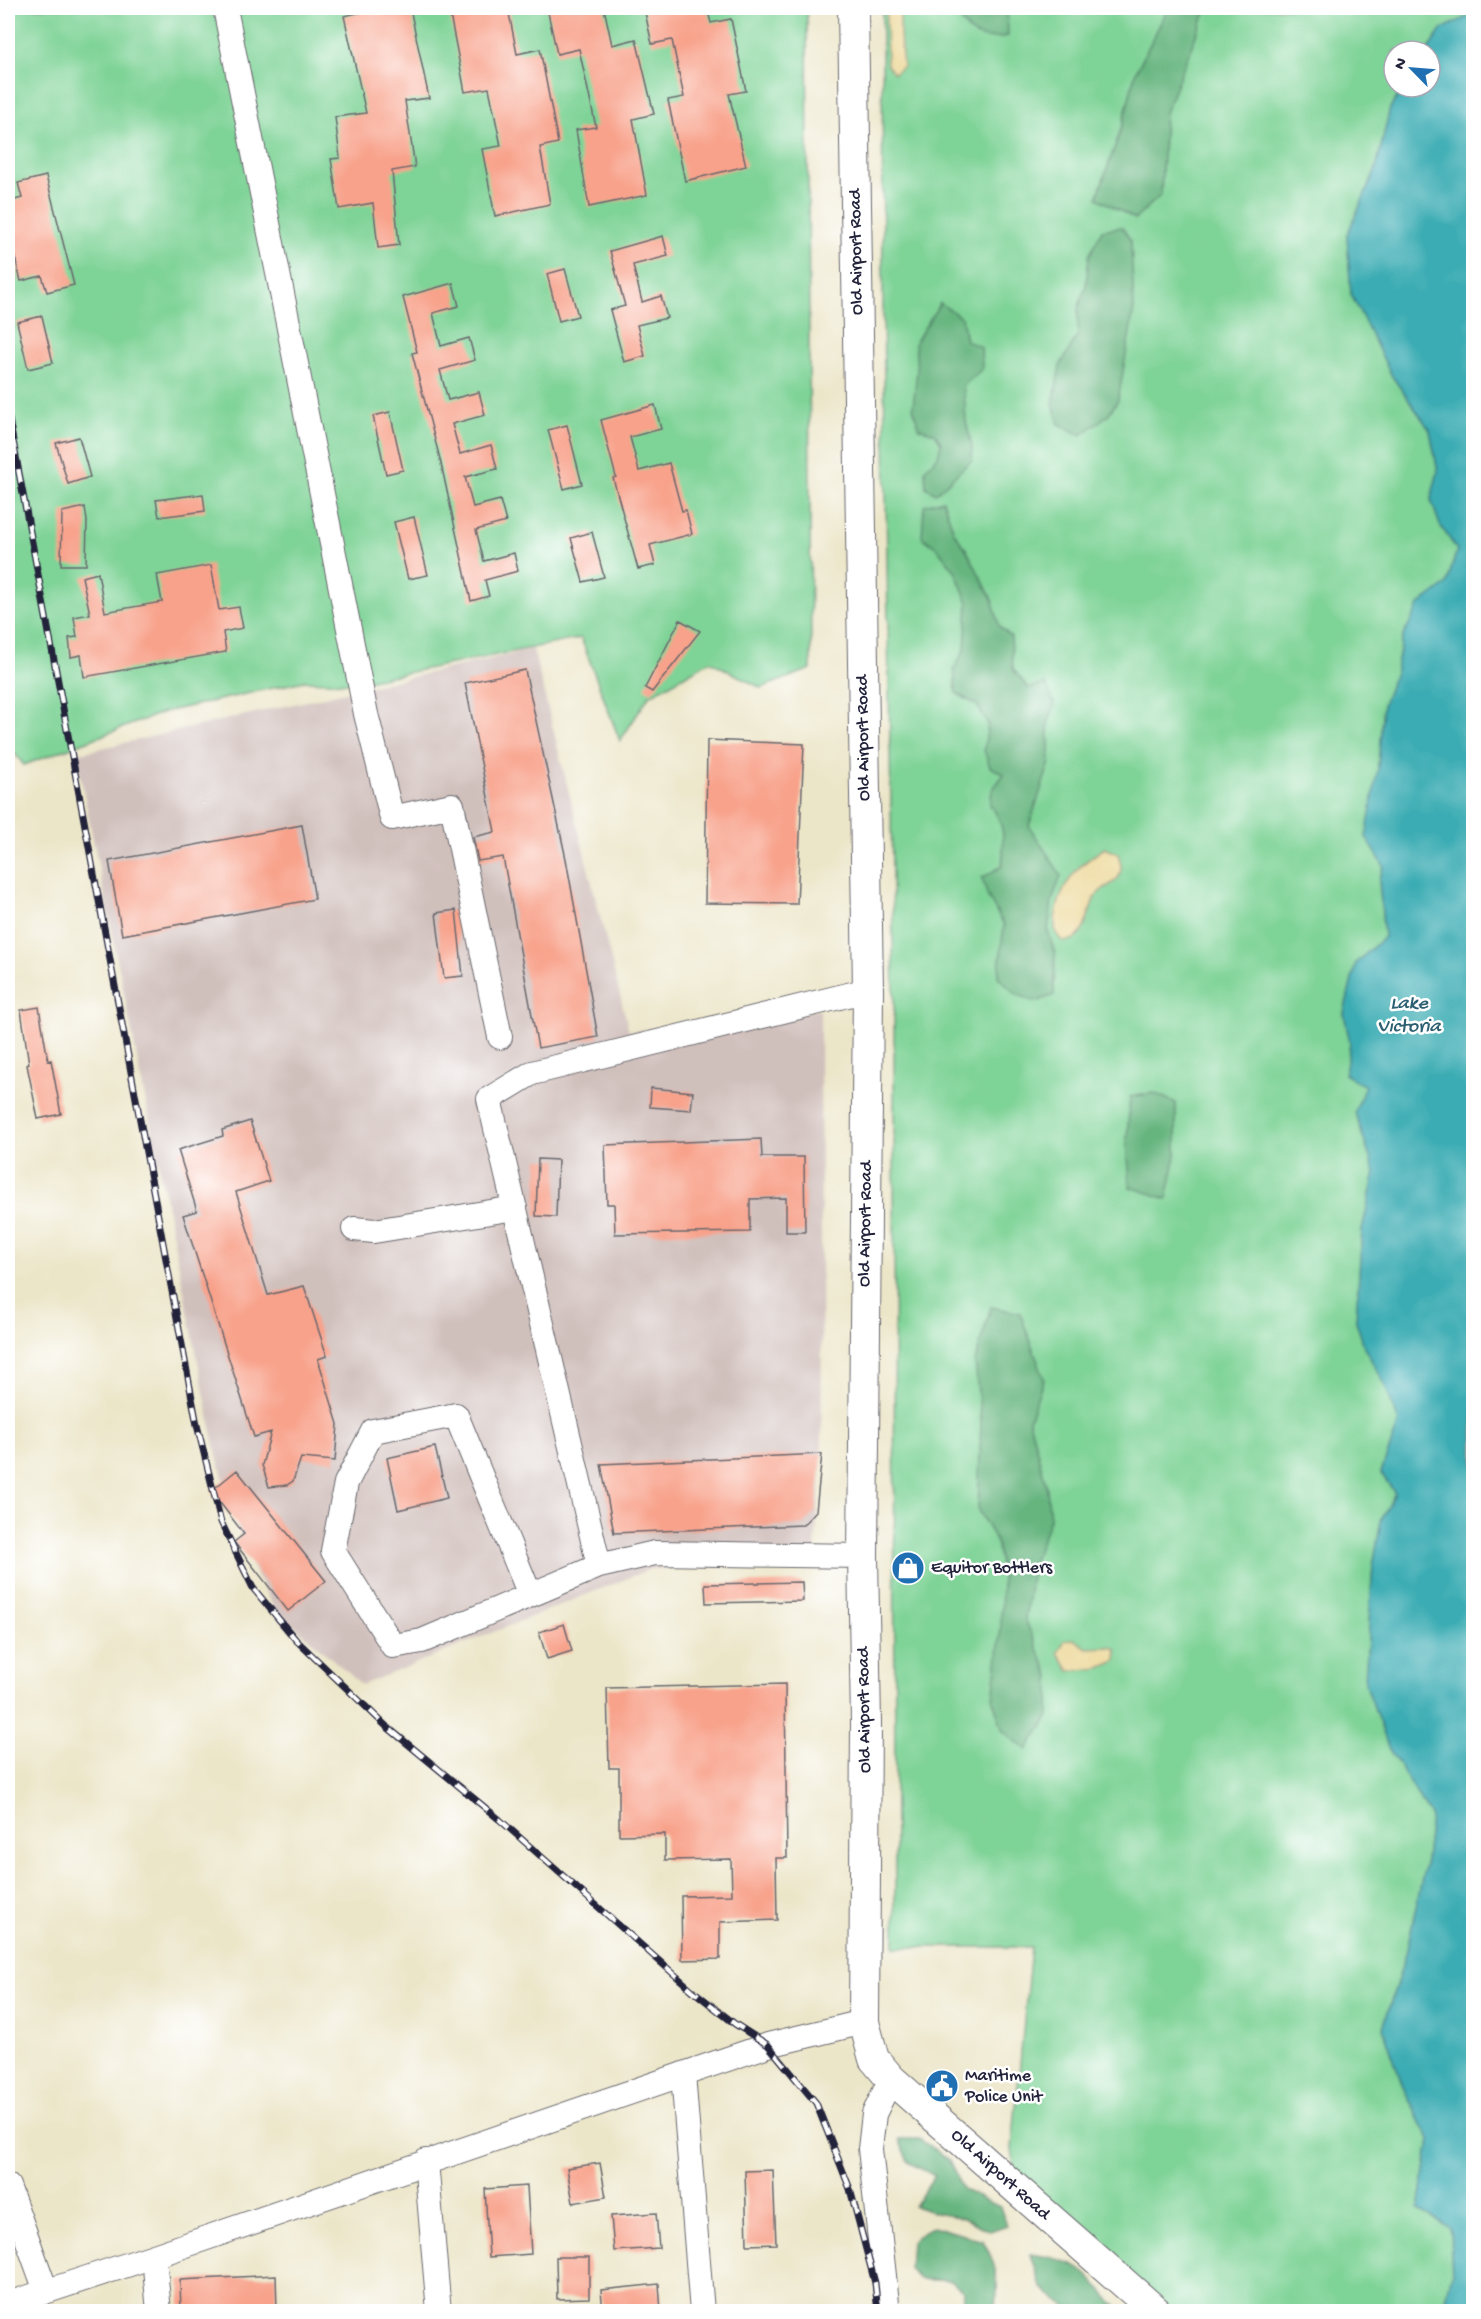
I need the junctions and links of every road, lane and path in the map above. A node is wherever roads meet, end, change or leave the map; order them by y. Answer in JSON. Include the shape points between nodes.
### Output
{"nodes":[{"id":1,"x":225,"y":8,"type":"edge"},
{"id":2,"x":853,"y":8,"type":"edge"},
{"id":3,"x":868,"y":990,"type":"junction"},
{"id":4,"x":500,"y":1037,"type":"dead end"},
{"id":5,"x":514,"y":1208,"type":"junction"},
{"id":6,"x":354,"y":1229,"type":"dead end"},
{"id":7,"x":863,"y":1556,"type":"junction"},
{"id":8,"x":599,"y":1566,"type":"junction"},
{"id":9,"x":530,"y":1595,"type":"junction"},
{"id":10,"x":864,"y":2022,"type":"junction"},
{"id":11,"x":683,"y":2074,"type":"junction"},
{"id":12,"x":891,"y":2079,"type":"junction"},
{"id":13,"x":426,"y":2161,"type":"junction"},
{"id":14,"x":8,"y":2186,"type":"edge"},
{"id":15,"x":154,"y":2256,"type":"junction"},
{"id":16,"x":46,"y":2291,"type":"junction"},
{"id":17,"x":8,"y":2304,"type":"edge"},
{"id":18,"x":159,"y":2312,"type":"edge"},
{"id":19,"x":439,"y":2312,"type":"edge"},
{"id":20,"x":702,"y":2312,"type":"edge"},
{"id":21,"x":888,"y":2312,"type":"edge"},
{"id":22,"x":1157,"y":2312,"type":"edge"}],
"edges":[{"from":1,"to":4,"type":"street","via":[[366,714],[392,818],[452,806]]},
{"from":2,"to":3,"type":"main road","name":"Old Airport Road"},
{"from":3,"to":5,"type":"street","via":[[532,1073],[489,1099]]},
{"from":3,"to":7,"type":"main road","name":"Old Airport Road"},
{"from":5,"to":6,"type":"street","via":[[374,1231]]},
{"from":5,"to":8,"type":"street"},
{"from":7,"to":8,"type":"street","via":[[655,1553]]},
{"from":7,"to":10,"type":"main road","name":"Old Airport Road"},
{"from":8,"to":9,"type":"street"},
{"from":9,"to":9,"type":"street","via":[[422,1641],[393,1646],[333,1551],[346,1483],[373,1431],[456,1415]]},
{"from":10,"to":11,"type":"street","via":[[768,2045]]},
{"from":10,"to":12,"type":"main road","name":"Old Airport Road","via":[[874,2059]]},
{"from":11,"to":13,"type":"street"},
{"from":11,"to":20,"type":"street"},
{"from":12,"to":21,"type":"street","via":[[874,2114],[870,2149]]},
{"from":12,"to":22,"type":"main road","name":"Old Airport Road"},
{"from":13,"to":15,"type":"street"},
{"from":13,"to":19,"type":"street"},
{"from":14,"to":16,"type":"street"},
{"from":15,"to":16,"type":"street"},
{"from":15,"to":18,"type":"street"},
{"from":16,"to":17,"type":"street"}]}
